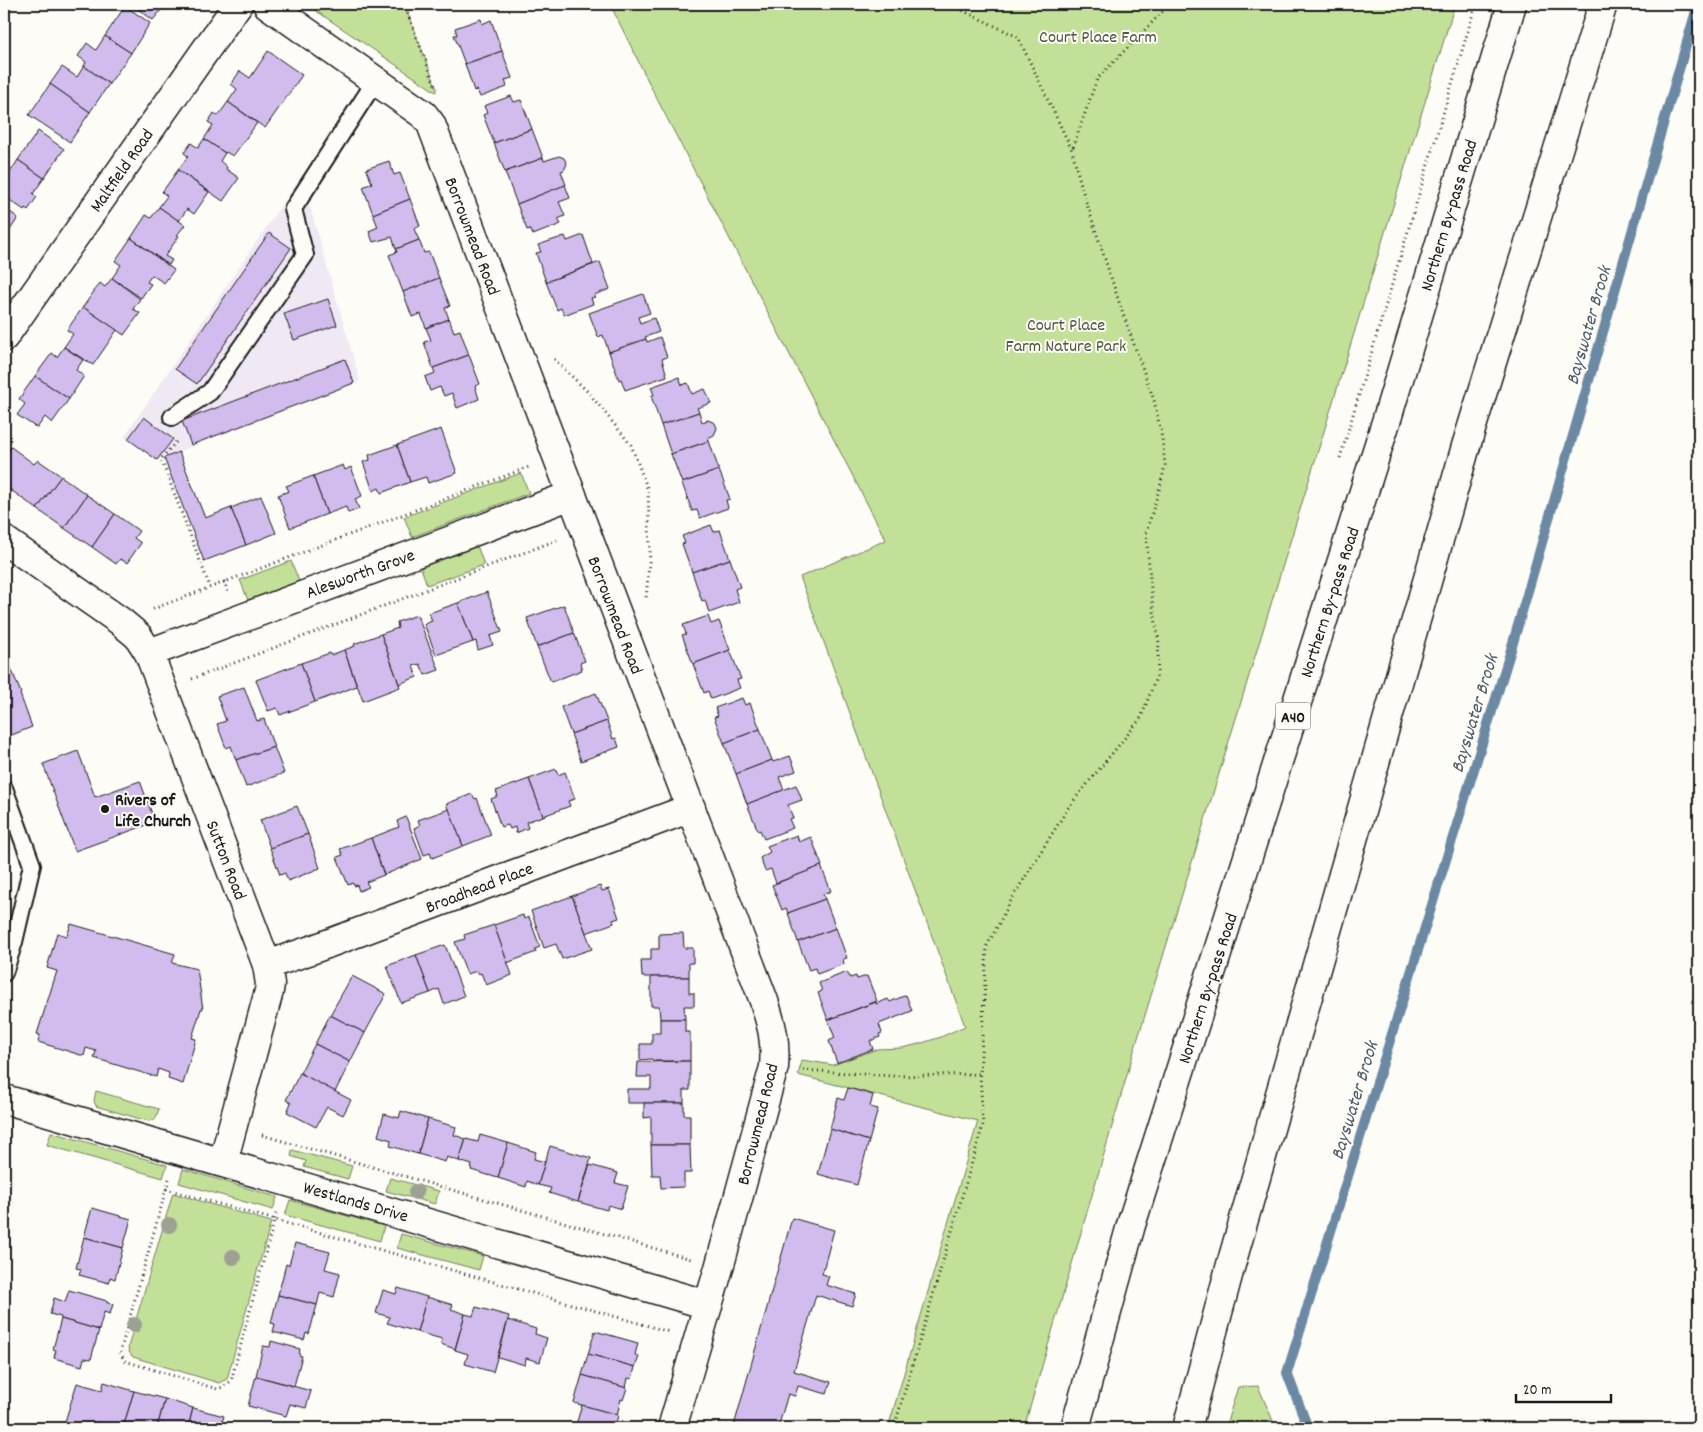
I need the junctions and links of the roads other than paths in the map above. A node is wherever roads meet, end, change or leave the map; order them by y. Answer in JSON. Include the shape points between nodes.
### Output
{"nodes":[{"id":1,"x":238,"y":4,"type":"edge"},
{"id":2,"x":267,"y":4,"type":"edge"},
{"id":3,"x":1512,"y":4,"type":"edge"},
{"id":4,"x":1603,"y":4,"type":"edge"},
{"id":5,"x":376,"y":80,"type":"junction"},
{"id":6,"x":4,"y":337,"type":"edge"},
{"id":7,"x":172,"y":417,"type":"road end"},
{"id":8,"x":572,"y":495,"type":"junction"},
{"id":9,"x":4,"y":540,"type":"edge"},
{"id":10,"x":149,"y":653,"type":"junction"},
{"id":11,"x":4,"y":788,"type":"edge"},
{"id":12,"x":691,"y":808,"type":"junction"},
{"id":13,"x":4,"y":928,"type":"edge"},
{"id":14,"x":14,"y":942,"type":"junction"},
{"id":15,"x":267,"y":965,"type":"junction"},
{"id":16,"x":4,"y":973,"type":"edge"},
{"id":17,"x":4,"y":1099,"type":"edge"},
{"id":18,"x":223,"y":1162,"type":"junction"},
{"id":19,"x":708,"y":1305,"type":"junction"},
{"id":20,"x":672,"y":1428,"type":"edge"},
{"id":21,"x":1074,"y":1428,"type":"edge"},
{"id":22,"x":1188,"y":1428,"type":"edge"}],
"edges":[{"from":1,"to":6,"type":"main road","name":"Maltfield Road"},
{"from":2,"to":5,"type":"main road","name":"Borrowmead Road"},
{"from":3,"to":21,"type":"main road","name":"Northern By-pass Road","number":"A40","via":[[1386,422],[1131,1225]]},
{"from":4,"to":22,"type":"main road","via":[[1466,446],[1230,1268]]},
{"from":5,"to":7,"type":"lane","via":[[292,209],[305,254],[210,392]]},
{"from":5,"to":8,"type":"main road","name":"Borrowmead Road","via":[[424,115],[431,124]]},
{"from":8,"to":10,"type":"main road","name":"Alesworth Grove"},
{"from":8,"to":12,"type":"main road","name":"Borrowmead Road"},
{"from":9,"to":10,"type":"main road","name":"Sutton Road","via":[[120,621],[138,636]]},
{"from":10,"to":15,"type":"main road","name":"Sutton Road"},
{"from":11,"to":14,"type":"lane","via":[[32,865]]},
{"from":12,"to":15,"type":"main road","name":"Broadhead Place"},
{"from":12,"to":19,"type":"main road","name":"Borrowmead Road","via":[[764,1001],[775,1046],[774,1066]]},
{"from":13,"to":14,"type":"lane"},
{"from":14,"to":16,"type":"lane"},
{"from":15,"to":18,"type":"main road","name":"Sutton Road","via":[[270,984]]},
{"from":17,"to":18,"type":"main road","name":"Westlands Drive"},
{"from":18,"to":19,"type":"main road","name":"Westlands Drive"},
{"from":19,"to":20,"type":"main road","name":"Borrowmead Road"}]}
